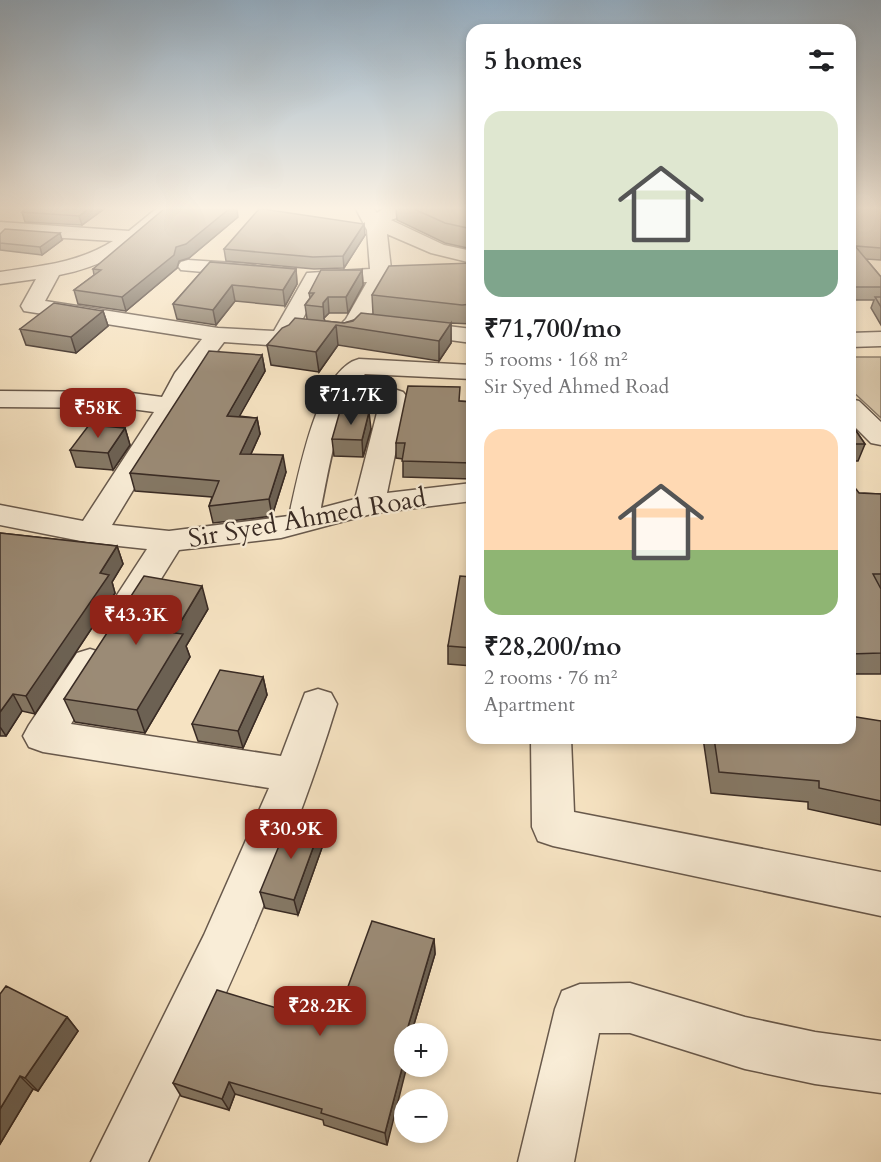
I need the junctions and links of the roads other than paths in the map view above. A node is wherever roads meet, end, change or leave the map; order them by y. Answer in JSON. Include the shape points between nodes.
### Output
{"nodes":[{"id":1,"x":78,"y":263,"type":"edge"},
{"id":2,"x":380,"y":263,"type":"edge"},
{"id":3,"x":466,"y":264,"type":"edge"},
{"id":4,"x":188,"y":266,"type":"dead end"},
{"id":5,"x":51,"y":270,"type":"junction"},
{"id":6,"x":266,"y":273,"type":"edge"},
{"id":7,"x":381,"y":276,"type":"junction"},
{"id":8,"x":0,"y":278,"type":"edge"},
{"id":9,"x":356,"y":322,"type":"junction"},
{"id":10,"x":290,"y":327,"type":"junction"},
{"id":11,"x":218,"y":335,"type":"junction"},
{"id":12,"x":466,"y":335,"type":"edge"},
{"id":13,"x":881,"y":339,"type":"edge"},
{"id":14,"x":856,"y":340,"type":"edge"},
{"id":15,"x":466,"y":372,"type":"edge"},
{"id":16,"x":394,"y":397,"type":"dead end"},
{"id":17,"x":0,"y":399,"type":"edge"},
{"id":18,"x":171,"y":406,"type":"junction"},
{"id":19,"x":856,"y":413,"type":"edge"},
{"id":20,"x":881,"y":437,"type":"edge"},
{"id":21,"x":466,"y":493,"type":"edge"},
{"id":22,"x":369,"y":505,"type":"junction"},
{"id":23,"x":0,"y":515,"type":"edge"},
{"id":24,"x":303,"y":522,"type":"junction"},
{"id":25,"x":91,"y":533,"type":"junction"},
{"id":26,"x":169,"y":541,"type":"junction"},
{"id":27,"x":318,"y":704,"type":"dead end"},
{"id":28,"x":551,"y":744,"type":"edge"},
{"id":29,"x":295,"y":775,"type":"junction"},
{"id":30,"x":881,"y":894,"type":"edge"},
{"id":31,"x":881,"y":1067,"type":"edge"},
{"id":32,"x":119,"y":1162,"type":"edge"},
{"id":33,"x":546,"y":1162,"type":"edge"}],
"edges":[{"from":1,"to":5,"type":"street"},
{"from":2,"to":7,"type":"street"},
{"from":3,"to":7,"type":"street"},
{"from":4,"to":6,"type":"street"},
{"from":5,"to":8,"type":"street"},
{"from":5,"to":11,"type":"street","via":[[32,306]]},
{"from":7,"to":9,"type":"street"},
{"from":7,"to":10,"type":"street","via":[[305,276]]},
{"from":9,"to":10,"type":"street"},
{"from":9,"to":12,"type":"street"},
{"from":10,"to":11,"type":"street"},
{"from":11,"to":18,"type":"street","via":[[184,378]]},
{"from":13,"to":14,"type":"street"},
{"from":15,"to":24,"type":"street","via":[[359,366],[353,369],[340,389],[323,438]]},
{"from":16,"to":22,"type":"street"},
{"from":17,"to":18,"type":"street","via":[[124,400]]},
{"from":18,"to":25,"type":"street"},
{"from":19,"to":20,"type":"street"},
{"from":21,"to":22,"type":"street","name":"Sir Syed Ahmed Road"},
{"from":22,"to":24,"type":"street","name":"Sir Syed Ahmed Road"},
{"from":23,"to":25,"type":"street","name":"Sir Syed Ahmed Road"},
{"from":24,"to":26,"type":"street","name":"Sir Syed Ahmed Road"},
{"from":25,"to":26,"type":"street","name":"Sir Syed Ahmed Road"},
{"from":26,"to":29,"type":"street","via":[[43,736]]},
{"from":27,"to":29,"type":"street"},
{"from":28,"to":30,"type":"street","via":[[553,827]]},
{"from":29,"to":32,"type":"street","via":[[221,952]]},
{"from":31,"to":33,"type":"street","via":[[745,1043],[630,1008],[580,1009]]}]}
